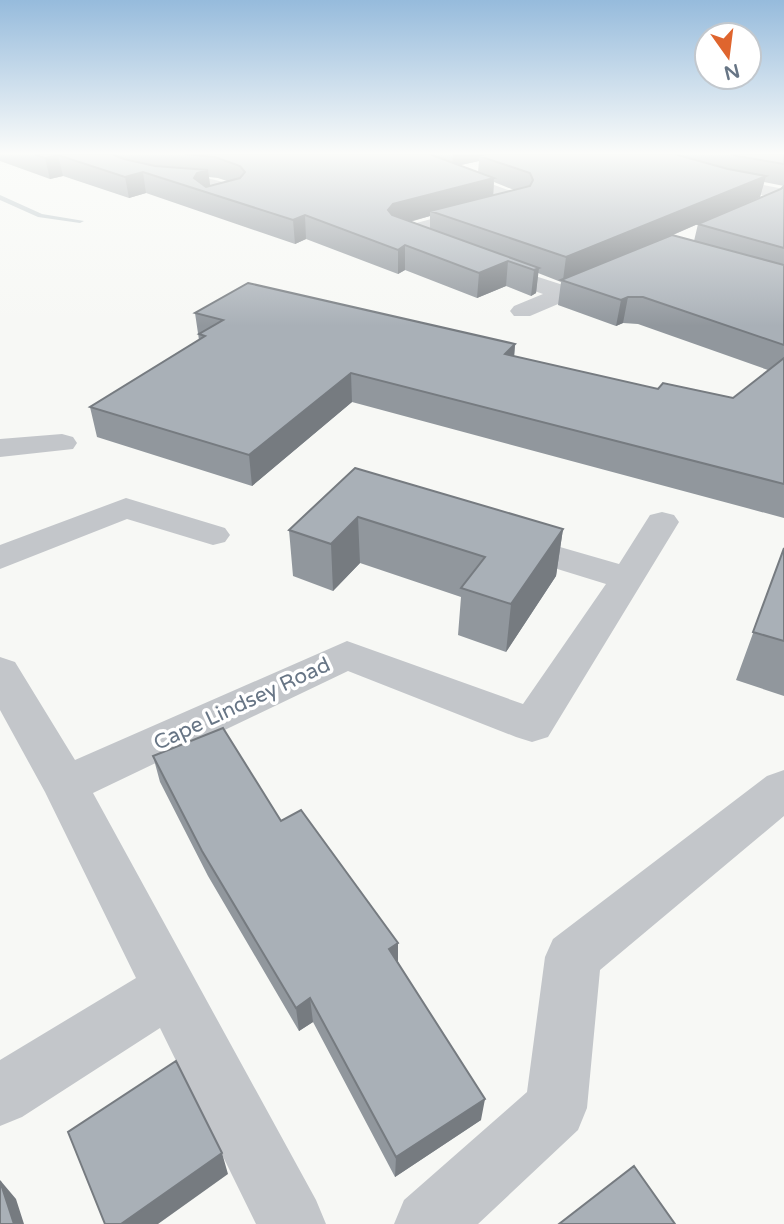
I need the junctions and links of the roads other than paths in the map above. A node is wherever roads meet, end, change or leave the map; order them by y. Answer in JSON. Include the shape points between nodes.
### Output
{"nodes":[{"id":1,"x":482,"y":211,"type":"edge"},
{"id":2,"x":589,"y":282,"type":"edge"},
{"id":3,"x":564,"y":293,"type":"junction"},
{"id":4,"x":522,"y":311,"type":"dead end"},
{"id":5,"x":62,"y":443,"type":"dead end"},
{"id":6,"x":0,"y":448,"type":"edge"},
{"id":7,"x":662,"y":522,"type":"dead end"},
{"id":8,"x":474,"y":533,"type":"edge"},
{"id":9,"x":213,"y":535,"type":"dead end"},
{"id":10,"x":0,"y":558,"type":"edge"},
{"id":11,"x":628,"y":579,"type":"junction"},
{"id":12,"x":0,"y":672,"type":"edge"},
{"id":13,"x":65,"y":785,"type":"junction"},
{"id":14,"x":784,"y":789,"type":"edge"},
{"id":15,"x":171,"y":989,"type":"junction"},
{"id":16,"x":0,"y":1095,"type":"edge"},
{"id":17,"x":292,"y":1224,"type":"edge"},
{"id":18,"x":428,"y":1224,"type":"edge"}],
"edges":[{"from":1,"to":3,"type":"street","via":[[401,233]]},
{"from":2,"to":3,"type":"street"},
{"from":3,"to":4,"type":"street"},
{"from":5,"to":6,"type":"street"},
{"from":7,"to":11,"type":"street","name":"Cape Lindsey Road"},
{"from":8,"to":11,"type":"street"},
{"from":9,"to":10,"type":"street","via":[[126,508]]},
{"from":11,"to":13,"type":"street","name":"Cape Lindsey Road","via":[[532,725],[348,655]]},
{"from":12,"to":13,"type":"street"},
{"from":13,"to":15,"type":"street"},
{"from":14,"to":18,"type":"street","via":[[573,957],[556,1108]]},
{"from":15,"to":16,"type":"street"},
{"from":15,"to":17,"type":"street"}]}
